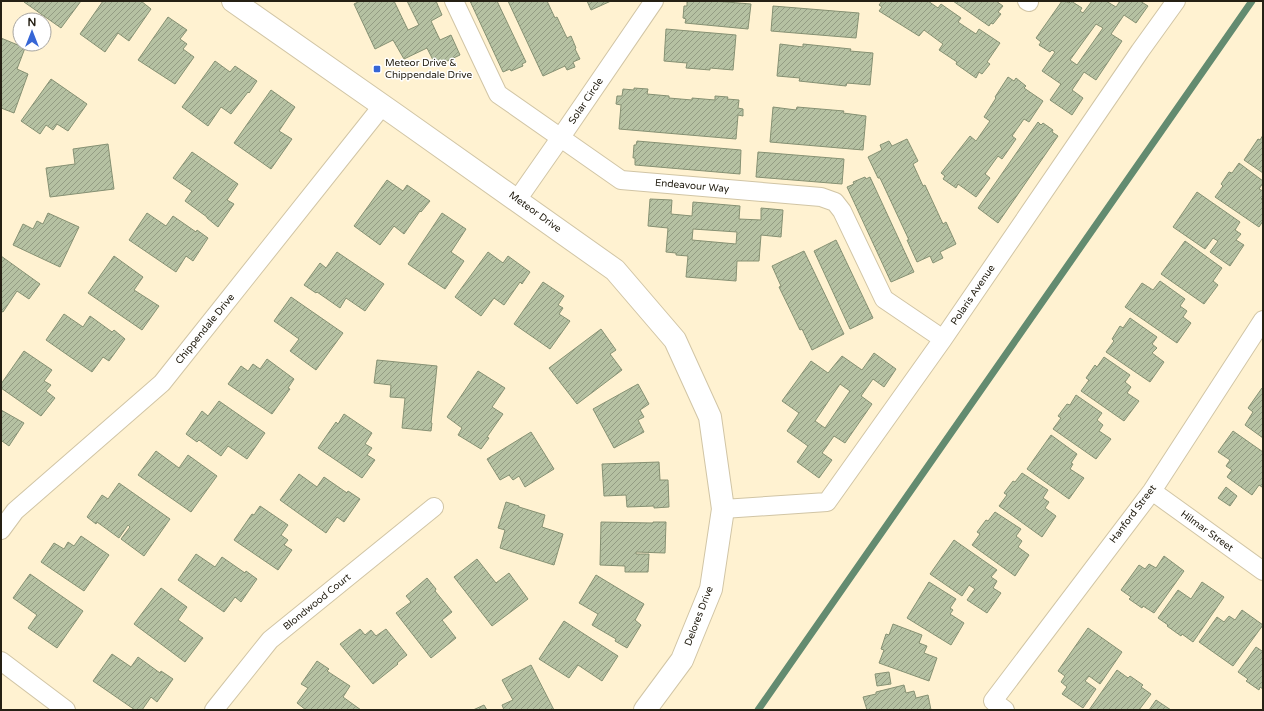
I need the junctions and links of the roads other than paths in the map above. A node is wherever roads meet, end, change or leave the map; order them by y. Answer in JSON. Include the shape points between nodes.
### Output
{"nodes":[{"id":1,"x":232,"y":1,"type":"edge"},
{"id":2,"x":454,"y":1,"type":"edge"},
{"id":3,"x":654,"y":1,"type":"edge"},
{"id":4,"x":1176,"y":1,"type":"edge"},
{"id":5,"x":383,"y":105,"type":"junction"},
{"id":6,"x":561,"y":138,"type":"junction"},
{"id":7,"x":517,"y":200,"type":"junction"},
{"id":8,"x":1263,"y":320,"type":"edge"},
{"id":9,"x":943,"y":339,"type":"junction"},
{"id":10,"x":1152,"y":491,"type":"junction"},
{"id":11,"x":434,"y":507,"type":"dead end"},
{"id":12,"x":723,"y":509,"type":"junction"},
{"id":13,"x":1,"y":530,"type":"edge"},
{"id":14,"x":1263,"y":571,"type":"edge"},
{"id":15,"x":1,"y":661,"type":"edge"},
{"id":16,"x":999,"y":705,"type":"edge"},
{"id":17,"x":66,"y":710,"type":"edge"},
{"id":18,"x":214,"y":710,"type":"edge"},
{"id":19,"x":645,"y":710,"type":"edge"}],
"edges":[{"from":1,"to":5,"type":"street","name":"Meteor Drive"},
{"from":2,"to":6,"type":"street","name":"Endeavour Way","via":[[498,94]]},
{"from":3,"to":6,"type":"street","name":"Solar Circle"},
{"from":4,"to":9,"type":"street","name":"Polaris Avenue"},
{"from":5,"to":7,"type":"street","name":"Meteor Drive"},
{"from":5,"to":13,"type":"street","name":"Chippendale Drive","via":[[162,383],[15,511]]},
{"from":6,"to":7,"type":"street","name":"Solar Circle"},
{"from":6,"to":9,"type":"street","name":"Endeavour Way","via":[[622,180],[821,197],[835,202],[842,211],[884,299]]},
{"from":7,"to":12,"type":"street","name":"Meteor Drive","via":[[614,270],[675,340],[710,417]]},
{"from":8,"to":10,"type":"street","name":"Hanford Street"},
{"from":9,"to":12,"type":"street","name":"Polaris Avenue","via":[[827,502]]},
{"from":10,"to":14,"type":"street","name":"Hilmar Street"},
{"from":10,"to":16,"type":"street","name":"Hanford Street"},
{"from":11,"to":18,"type":"street","name":"Blondwood Court","via":[[270,640]]},
{"from":12,"to":19,"type":"street","name":"Delores Drive","via":[[711,589],[682,660]]},
{"from":15,"to":17,"type":"street"}]}
